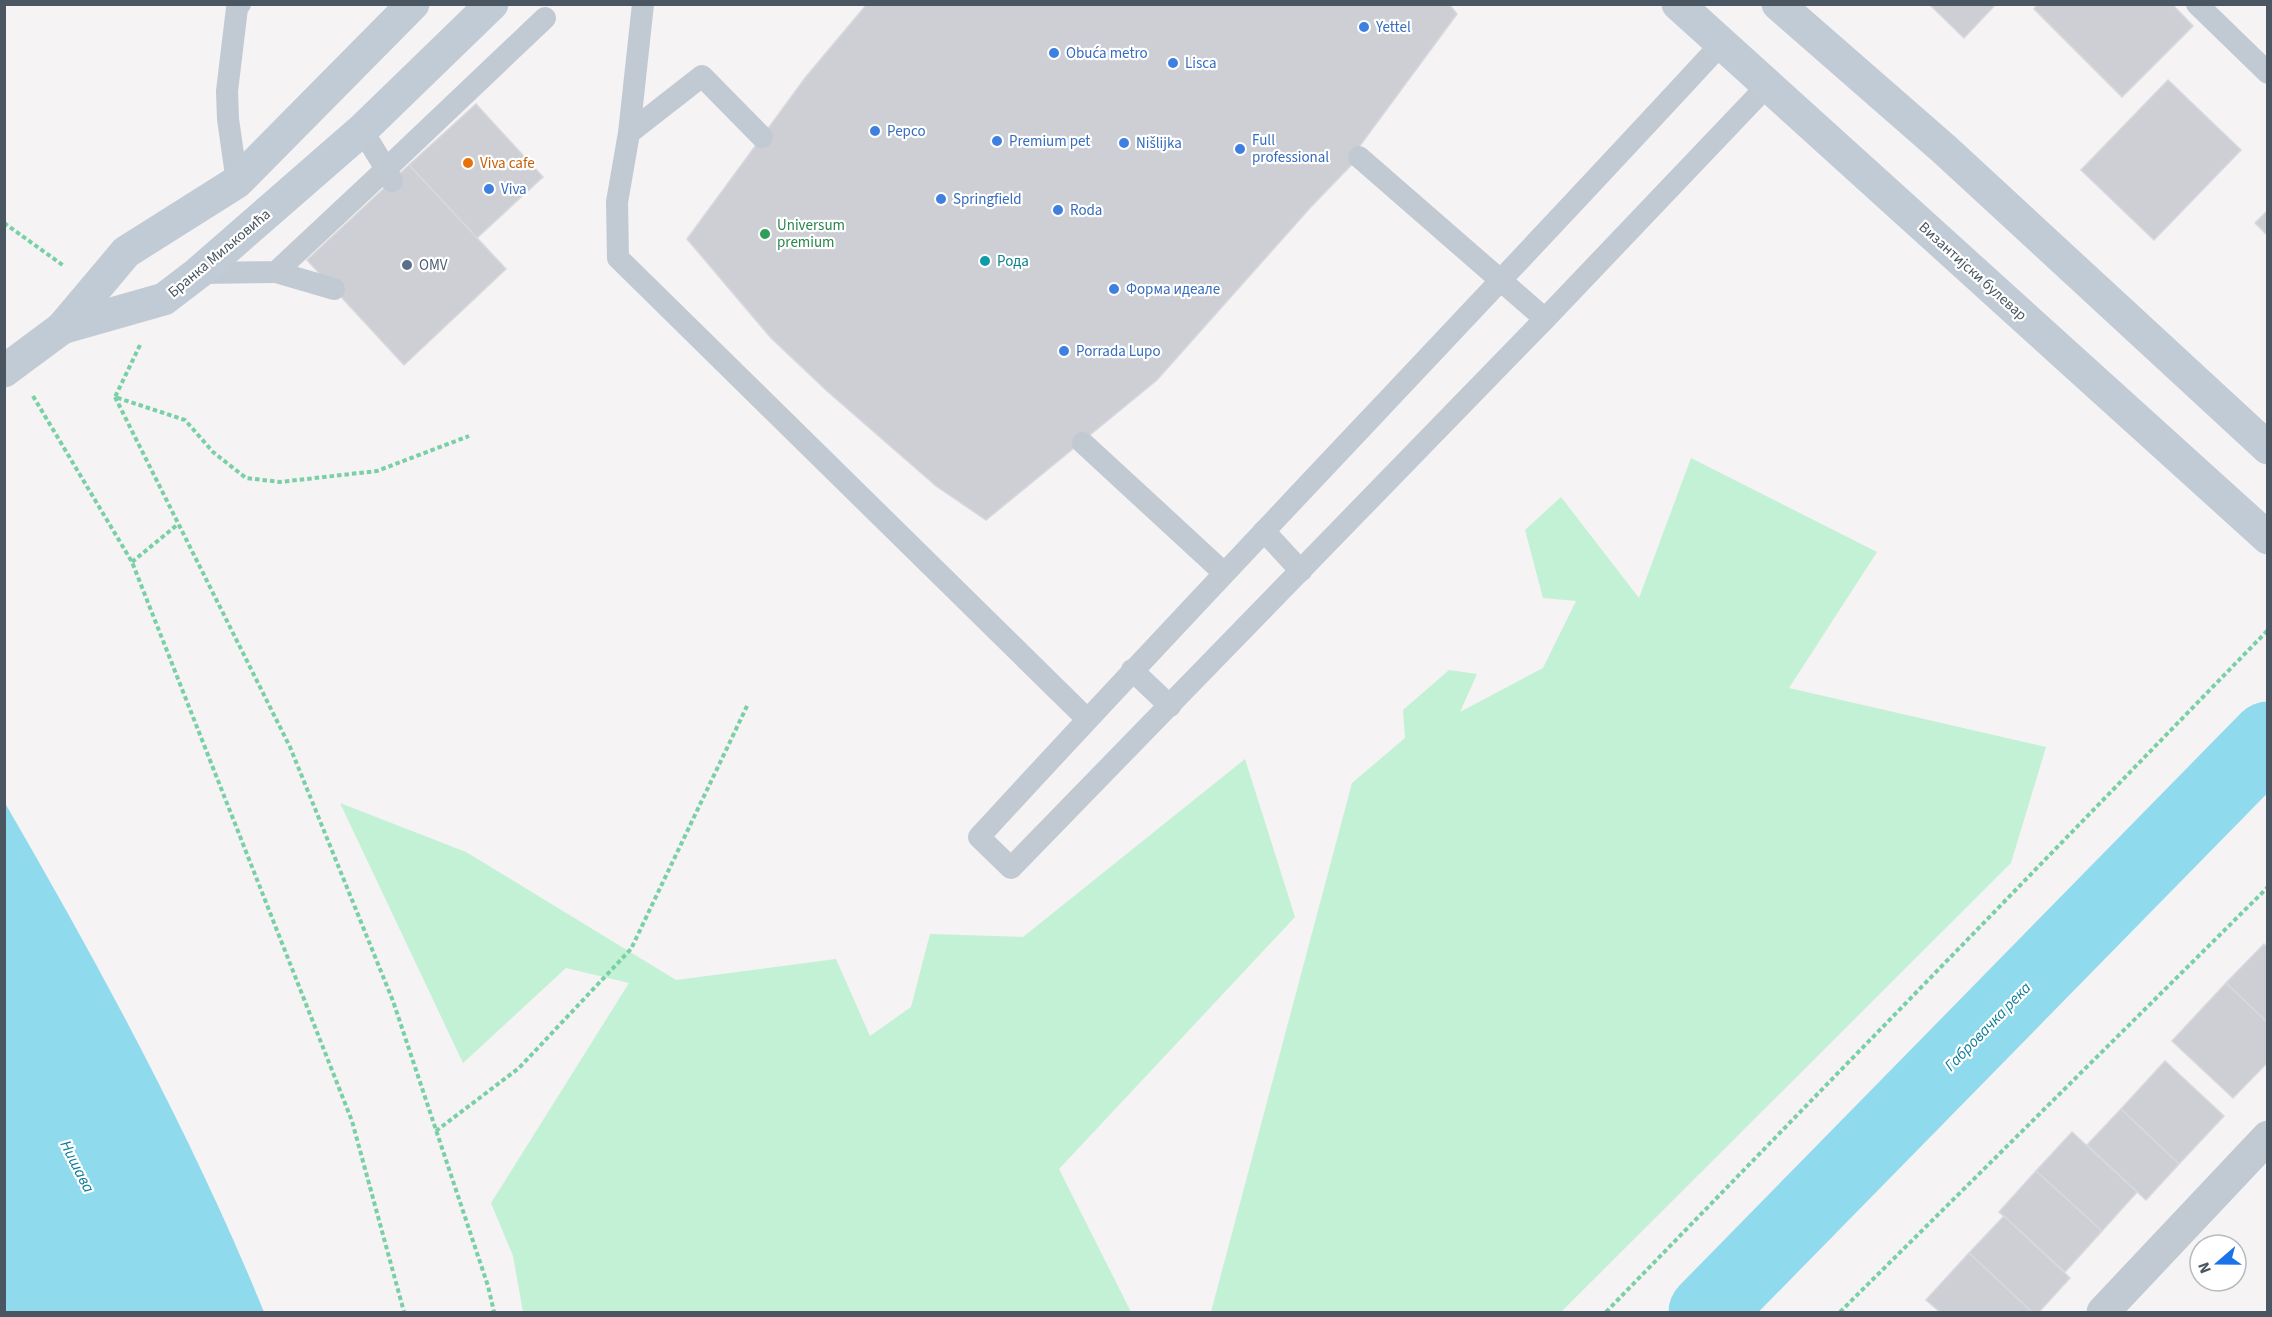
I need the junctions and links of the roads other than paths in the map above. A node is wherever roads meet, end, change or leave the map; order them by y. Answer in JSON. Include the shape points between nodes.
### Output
{"nodes":[{"id":1,"x":413,"y":4,"type":"edge"},
{"id":2,"x":492,"y":4,"type":"edge"},
{"id":3,"x":643,"y":4,"type":"edge"},
{"id":4,"x":1678,"y":4,"type":"edge"},
{"id":5,"x":1778,"y":4,"type":"edge"},
{"id":6,"x":2197,"y":4,"type":"edge"},
{"id":7,"x":237,"y":6,"type":"edge"},
{"id":8,"x":545,"y":18,"type":"dead end"},
{"id":9,"x":1722,"y":43,"type":"junction"},
{"id":10,"x":2268,"y":73,"type":"edge"},
{"id":11,"x":1767,"y":86,"type":"junction"},
{"id":12,"x":362,"y":130,"type":"junction"},
{"id":13,"x":629,"y":133,"type":"junction"},
{"id":14,"x":762,"y":137,"type":"dead end"},
{"id":15,"x":1359,"y":157,"type":"dead end"},
{"id":16,"x":389,"y":176,"type":"junction"},
{"id":17,"x":237,"y":182,"type":"junction"},
{"id":18,"x":276,"y":272,"type":"junction"},
{"id":19,"x":198,"y":273,"type":"junction"},
{"id":20,"x":1502,"y":282,"type":"junction"},
{"id":21,"x":334,"y":290,"type":"dead end"},
{"id":22,"x":1545,"y":319,"type":"junction"},
{"id":23,"x":62,"y":328,"type":"junction"},
{"id":24,"x":17,"y":380,"type":"edge"},
{"id":25,"x":1083,"y":443,"type":"dead end"},
{"id":26,"x":2268,"y":448,"type":"edge"},
{"id":27,"x":1264,"y":531,"type":"junction"},
{"id":28,"x":2268,"y":538,"type":"edge"},
{"id":29,"x":1301,"y":571,"type":"junction"},
{"id":30,"x":1224,"y":573,"type":"junction"},
{"id":31,"x":1131,"y":670,"type":"junction"},
{"id":32,"x":1170,"y":706,"type":"junction"},
{"id":33,"x":1087,"y":719,"type":"junction"},
{"id":34,"x":2268,"y":1137,"type":"edge"},
{"id":35,"x":2103,"y":1312,"type":"edge"}],
"edges":[{"from":1,"to":17,"type":"street"},
{"from":2,"to":12,"type":"street","name":"Бранка Миљковића"},
{"from":3,"to":13,"type":"lane"},
{"from":4,"to":9,"type":"street","name":"Византијски булевар"},
{"from":5,"to":26,"type":"street","via":[[1944,149]]},
{"from":6,"to":10,"type":"lane"},
{"from":7,"to":17,"type":"lane","via":[[227,91]]},
{"from":8,"to":16,"type":"lane"},
{"from":9,"to":11,"type":"street","name":"Византијски булевар"},
{"from":9,"to":20,"type":"lane"},
{"from":11,"to":22,"type":"lane"},
{"from":11,"to":28,"type":"street","name":"Византијски булевар"},
{"from":12,"to":16,"type":"lane"},
{"from":12,"to":19,"type":"street","name":"Бранка Миљковића"},
{"from":13,"to":14,"type":"lane","via":[[702,76]]},
{"from":13,"to":33,"type":"lane","via":[[617,202],[618,258]]},
{"from":15,"to":20,"type":"lane"},
{"from":16,"to":18,"type":"lane"},
{"from":17,"to":23,"type":"street","via":[[126,252]]},
{"from":18,"to":19,"type":"lane"},
{"from":18,"to":21,"type":"lane"},
{"from":19,"to":23,"type":"street","name":"Бранка Миљковића","via":[[164,299]]},
{"from":20,"to":22,"type":"lane"},
{"from":20,"to":27,"type":"lane"},
{"from":22,"to":29,"type":"lane"},
{"from":23,"to":24,"type":"street","bridge":true},
{"from":25,"to":30,"type":"lane"},
{"from":27,"to":29,"type":"lane"},
{"from":27,"to":30,"type":"lane"},
{"from":29,"to":32,"type":"lane"},
{"from":30,"to":31,"type":"lane"},
{"from":31,"to":32,"type":"lane"},
{"from":31,"to":33,"type":"lane"},
{"from":32,"to":33,"type":"lane","via":[[1011,868],[979,837]]},
{"from":34,"to":35,"type":"street"}]}
